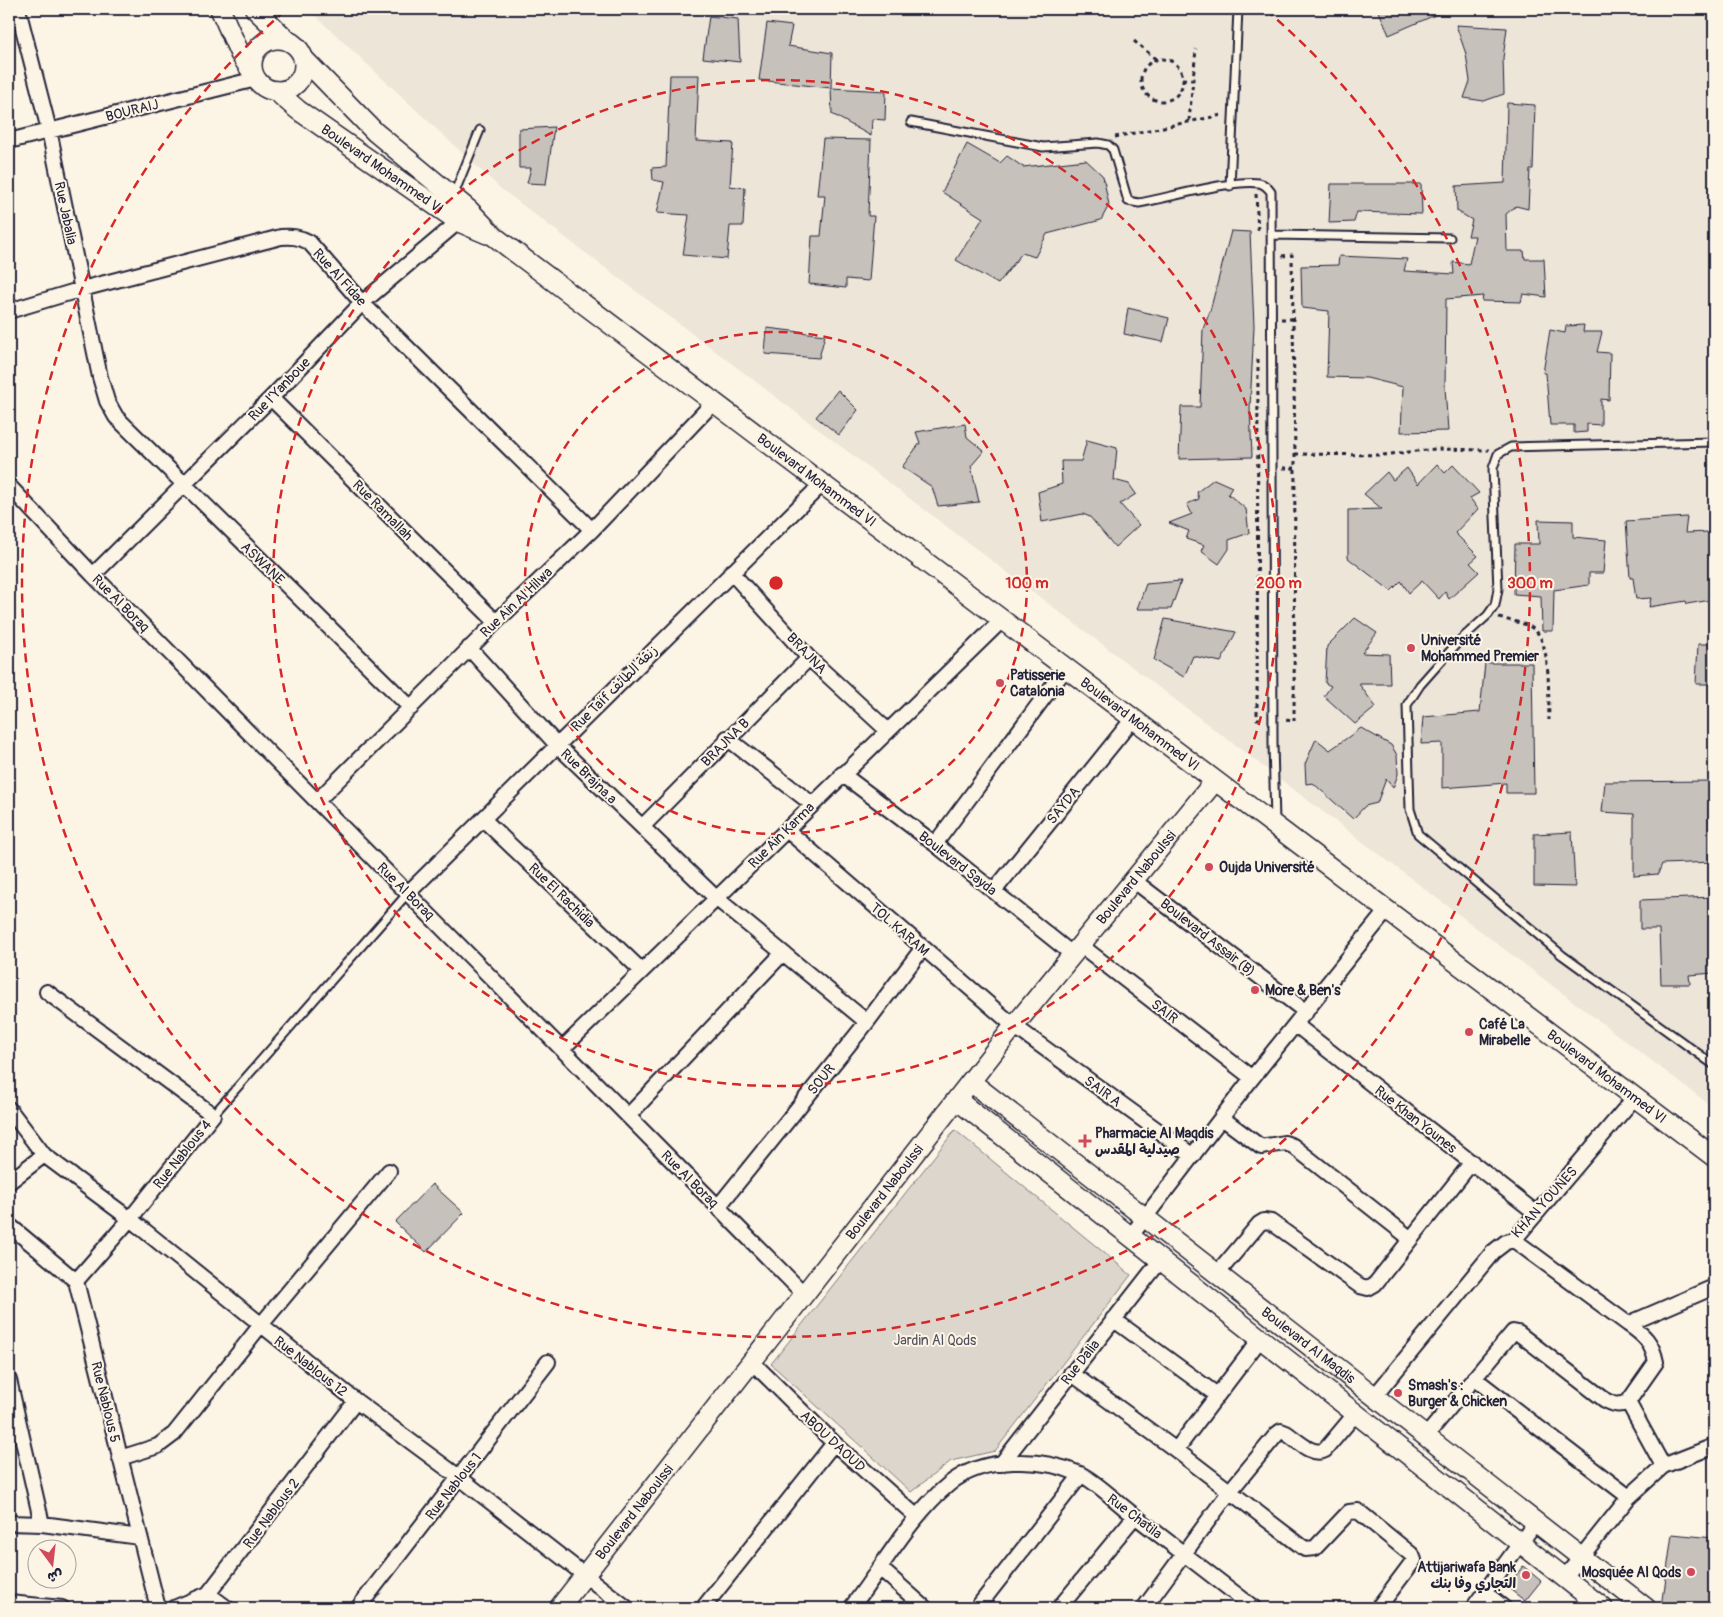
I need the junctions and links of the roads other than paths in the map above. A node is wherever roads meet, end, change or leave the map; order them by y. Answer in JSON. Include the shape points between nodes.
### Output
{"nodes":[{"id":1,"x":18,"y":9,"type":"edge"},
{"id":2,"x":220,"y":9,"type":"edge"},
{"id":3,"x":254,"y":9,"type":"edge"},
{"id":4,"x":1238,"y":9,"type":"edge"},
{"id":5,"x":287,"y":40,"type":"junction"},
{"id":6,"x":303,"y":58,"type":"junction"},
{"id":7,"x":254,"y":75,"type":"junction"},
{"id":8,"x":276,"y":91,"type":"junction"},
{"id":9,"x":911,"y":122,"type":"dead end"},
{"id":10,"x":49,"y":130,"type":"junction"},
{"id":11,"x":480,"y":130,"type":"dead end"},
{"id":12,"x":9,"y":141,"type":"edge"},
{"id":13,"x":1230,"y":186,"type":"junction"},
{"id":14,"x":453,"y":198,"type":"junction"},
{"id":15,"x":464,"y":216,"type":"junction"},
{"id":16,"x":1273,"y":235,"type":"junction"},
{"id":17,"x":1450,"y":238,"type":"dead end"},
{"id":18,"x":82,"y":289,"type":"junction"},
{"id":19,"x":362,"y":303,"type":"junction"},
{"id":20,"x":9,"y":311,"type":"edge"},
{"id":21,"x":271,"y":398,"type":"junction"},
{"id":22,"x":714,"y":402,"type":"junction"},
{"id":23,"x":116,"y":417,"type":"joint"},
{"id":24,"x":1714,"y":442,"type":"edge"},
{"id":25,"x":183,"y":485,"type":"junction"},
{"id":26,"x":821,"y":485,"type":"junction"},
{"id":27,"x":9,"y":486,"type":"edge"},
{"id":28,"x":592,"y":530,"type":"junction"},
{"id":29,"x":731,"y":572,"type":"junction"},
{"id":30,"x":94,"y":574,"type":"junction"},
{"id":31,"x":1001,"y":621,"type":"junction"},
{"id":32,"x":496,"y":622,"type":"junction"},
{"id":33,"x":469,"y":648,"type":"junction"},
{"id":34,"x":809,"y":658,"type":"junction"},
{"id":35,"x":1065,"y":669,"type":"junction"},
{"id":36,"x":411,"y":708,"type":"junction"},
{"id":37,"x":1132,"y":720,"type":"junction"},
{"id":38,"x":887,"y":730,"type":"junction"},
{"id":39,"x":727,"y":738,"type":"junction"},
{"id":40,"x":557,"y":745,"type":"junction"},
{"id":41,"x":842,"y":774,"type":"junction"},
{"id":42,"x":1214,"y":782,"type":"junction"},
{"id":43,"x":317,"y":801,"type":"junction"},
{"id":44,"x":812,"y":804,"type":"junction"},
{"id":45,"x":483,"y":819,"type":"junction"},
{"id":46,"x":1276,"y":825,"type":"junction"},
{"id":47,"x":642,"y":827,"type":"junction"},
{"id":48,"x":788,"y":831,"type":"junction"},
{"id":49,"x":934,"y":844,"type":"junction"},
{"id":50,"x":1133,"y":880,"type":"junction"},
{"id":51,"x":994,"y":891,"type":"junction"},
{"id":52,"x":408,"y":893,"type":"junction"},
{"id":53,"x":716,"y":898,"type":"junction"},
{"id":54,"x":1387,"y":910,"type":"junction"},
{"id":55,"x":922,"y":948,"type":"junction"},
{"id":56,"x":1075,"y":949,"type":"junction"},
{"id":57,"x":783,"y":953,"type":"junction"},
{"id":58,"x":642,"y":971,"type":"junction"},
{"id":59,"x":47,"y":992,"type":"dead end"},
{"id":60,"x":1306,"y":1012,"type":"junction"},
{"id":61,"x":867,"y":1022,"type":"junction"},
{"id":62,"x":1296,"y":1025,"type":"junction"},
{"id":63,"x":1014,"y":1026,"type":"junction"},
{"id":64,"x":562,"y":1049,"type":"junction"},
{"id":65,"x":1714,"y":1065,"type":"edge"},
{"id":66,"x":1252,"y":1078,"type":"junction"},
{"id":67,"x":971,"y":1082,"type":"junction"},
{"id":68,"x":1635,"y":1098,"type":"junction"},
{"id":69,"x":957,"y":1100,"type":"junction"},
{"id":70,"x":9,"y":1109,"type":"edge"},
{"id":71,"x":213,"y":1116,"type":"junction"},
{"id":72,"x":628,"y":1116,"type":"junction"},
{"id":73,"x":1222,"y":1118,"type":"junction"},
{"id":74,"x":44,"y":1154,"type":"junction"},
{"id":75,"x":1193,"y":1156,"type":"junction"},
{"id":76,"x":1714,"y":1157,"type":"edge"},
{"id":77,"x":1472,"y":1162,"type":"junction"},
{"id":78,"x":389,"y":1171,"type":"dead end"},
{"id":79,"x":9,"y":1182,"type":"edge"},
{"id":80,"x":718,"y":1207,"type":"junction"},
{"id":81,"x":1536,"y":1214,"type":"junction"},
{"id":82,"x":1146,"y":1218,"type":"junction"},
{"id":83,"x":130,"y":1219,"type":"junction"},
{"id":84,"x":9,"y":1225,"type":"edge"},
{"id":85,"x":1130,"y":1238,"type":"junction"},
{"id":86,"x":1411,"y":1239,"type":"junction"},
{"id":87,"x":1514,"y":1240,"type":"junction"},
{"id":88,"x":1160,"y":1261,"type":"junction"},
{"id":89,"x":1217,"y":1274,"type":"junction"},
{"id":90,"x":76,"y":1281,"type":"junction"},
{"id":91,"x":1714,"y":1287,"type":"edge"},
{"id":92,"x":805,"y":1295,"type":"junction"},
{"id":93,"x":1113,"y":1319,"type":"junction"},
{"id":94,"x":1628,"y":1324,"type":"junction"},
{"id":95,"x":260,"y":1326,"type":"junction"},
{"id":96,"x":1262,"y":1338,"type":"junction"},
{"id":97,"x":548,"y":1362,"type":"dead end"},
{"id":98,"x":752,"y":1362,"type":"junction"},
{"id":99,"x":1071,"y":1373,"type":"junction"},
{"id":100,"x":1474,"y":1378,"type":"junction"},
{"id":101,"x":9,"y":1380,"type":"edge"},
{"id":102,"x":1217,"y":1396,"type":"junction"},
{"id":103,"x":1374,"y":1397,"type":"junction"},
{"id":104,"x":356,"y":1401,"type":"junction"},
{"id":105,"x":1628,"y":1402,"type":"junction"},
{"id":106,"x":1356,"y":1412,"type":"junction"},
{"id":107,"x":1425,"y":1437,"type":"junction"},
{"id":108,"x":834,"y":1444,"type":"junction"},
{"id":109,"x":1714,"y":1446,"type":"edge"},
{"id":110,"x":1176,"y":1450,"type":"junction"},
{"id":111,"x":120,"y":1458,"type":"junction"},
{"id":112,"x":1001,"y":1464,"type":"junction"},
{"id":113,"x":1663,"y":1466,"type":"junction"},
{"id":114,"x":1081,"y":1475,"type":"junction"},
{"id":115,"x":460,"y":1478,"type":"junction"},
{"id":116,"x":1230,"y":1491,"type":"junction"},
{"id":117,"x":1629,"y":1497,"type":"junction"},
{"id":118,"x":1134,"y":1516,"type":"junction"},
{"id":119,"x":917,"y":1517,"type":"junction"},
{"id":120,"x":9,"y":1522,"type":"edge"},
{"id":121,"x":1535,"y":1523,"type":"junction"},
{"id":122,"x":42,"y":1524,"type":"junction"},
{"id":123,"x":140,"y":1537,"type":"junction"},
{"id":124,"x":1521,"y":1542,"type":"junction"},
{"id":125,"x":1184,"y":1553,"type":"junction"},
{"id":126,"x":1581,"y":1556,"type":"junction"},
{"id":127,"x":880,"y":1569,"type":"junction"},
{"id":128,"x":585,"y":1574,"type":"junction"},
{"id":129,"x":1565,"y":1577,"type":"junction"},
{"id":130,"x":1485,"y":1593,"type":"junction"},
{"id":131,"x":208,"y":1594,"type":"junction"},
{"id":132,"x":9,"y":1603,"type":"edge"},
{"id":133,"x":62,"y":1608,"type":"edge"},
{"id":134,"x":158,"y":1608,"type":"edge"},
{"id":135,"x":174,"y":1608,"type":"edge"},
{"id":136,"x":227,"y":1608,"type":"edge"},
{"id":137,"x":358,"y":1608,"type":"edge"},
{"id":138,"x":558,"y":1608,"type":"edge"},
{"id":139,"x":627,"y":1608,"type":"edge"},
{"id":140,"x":703,"y":1608,"type":"edge"},
{"id":141,"x":851,"y":1608,"type":"edge"},
{"id":142,"x":925,"y":1608,"type":"edge"},
{"id":143,"x":977,"y":1608,"type":"edge"},
{"id":144,"x":1059,"y":1608,"type":"edge"},
{"id":145,"x":1144,"y":1608,"type":"edge"},
{"id":146,"x":1254,"y":1608,"type":"edge"},
{"id":147,"x":1378,"y":1608,"type":"edge"},
{"id":148,"x":1473,"y":1608,"type":"edge"},
{"id":149,"x":1504,"y":1608,"type":"edge"},
{"id":150,"x":1603,"y":1608,"type":"edge"},
{"id":151,"x":1646,"y":1608,"type":"edge"}],
"edges":[{"from":1,"to":10,"type":"street","name":"Rue Jabalia"},
{"from":2,"to":7,"type":"street","via":[[240,54]]},
{"from":3,"to":5,"type":"street"},
{"from":4,"to":13,"type":"lane"},
{"from":5,"to":6,"type":"street","via":[[300,50]]},
{"from":5,"to":7,"type":"street","via":[[271,39],[257,48],[251,63]]},
{"from":6,"to":8,"type":"street","via":[[298,81],[285,90]]},
{"from":6,"to":14,"type":"street","name":"Boulevard Mohammed VI","via":[[375,132]]},
{"from":7,"to":8,"type":"street","via":[[268,89]]},
{"from":7,"to":10,"type":"street","name":"BOURAIJ"},
{"from":8,"to":15,"type":"street","name":"Boulevard Mohammed VI","via":[[298,110]]},
{"from":9,"to":13,"type":"lane","via":[[1043,147],[1108,145],[1113,150],[1128,201],[1139,204]]},
{"from":10,"to":12,"type":"street","name":"BOURAIJ"},
{"from":10,"to":18,"type":"street","name":"Rue Jabalia"},
{"from":11,"to":14,"type":"lane"},
{"from":13,"to":16,"type":"lane","via":[[1261,183],[1268,188],[1273,197]]},
{"from":14,"to":15,"type":"street","name":"Boulevard Mohammed VI"},
{"from":15,"to":19,"type":"street","name":"Rue l’Yanboue"},
{"from":15,"to":22,"type":"street","name":"Boulevard Mohammed VI"},
{"from":16,"to":17,"type":"lane"},
{"from":16,"to":46,"type":"lane","via":[[1273,743]]},
{"from":18,"to":19,"type":"street","name":"Rue Al Fidae","via":[[290,236],[309,242]]},
{"from":18,"to":20,"type":"street","name":"Rue Al Fidae"},
{"from":18,"to":23,"type":"street","name":"Rue Jabalia","via":[[100,377]]},
{"from":19,"to":21,"type":"street","name":"Rue l’Yanboue"},
{"from":19,"to":28,"type":"street","name":"Rue Al Fidae"},
{"from":21,"to":25,"type":"street","name":"Rue l’Yanboue"},
{"from":21,"to":32,"type":"street","name":"Rue Ramallah"},
{"from":22,"to":26,"type":"street","name":"Boulevard Mohammed VI"},
{"from":22,"to":28,"type":"street","name":"Rue Ain Al Hilwa"},
{"from":23,"to":25,"type":"street","name":"ASWANE"},
{"from":24,"to":65,"type":"lane","via":[[1510,447],[1498,454],[1493,468],[1498,589],[1495,605],[1420,685],[1407,705],[1410,809],[1418,834],[1562,956]]},
{"from":25,"to":30,"type":"street","name":"Rue l’Yanboue"},
{"from":25,"to":36,"type":"street","name":"ASWANE"},
{"from":26,"to":29,"type":"street","name":"Rue Taïf زنقة الطائف"},
{"from":26,"to":31,"type":"street","name":"Boulevard Mohammed VI"},
{"from":27,"to":30,"type":"street","name":"Rue Al Boraq"},
{"from":28,"to":32,"type":"street","name":"Rue Ain Al Hilwa"},
{"from":29,"to":34,"type":"street","name":"BRAJNA"},
{"from":29,"to":40,"type":"street","name":"Rue Taïf زنقة الطائف"},
{"from":30,"to":43,"type":"street","name":"Rue Al Boraq"},
{"from":31,"to":35,"type":"street","name":"Boulevard Mohammed VI"},
{"from":31,"to":38,"type":"street","name":"Rue Ain Karma"},
{"from":32,"to":33,"type":"street","name":"Rue Ain Al Hilwa"},
{"from":33,"to":36,"type":"street","name":"Rue Ain Al Hilwa"},
{"from":33,"to":40,"type":"street","name":"Rue Brajna.a"},
{"from":34,"to":38,"type":"street","name":"BRAJNA"},
{"from":34,"to":39,"type":"street","name":"BRAJNA B"},
{"from":35,"to":37,"type":"street","name":"Boulevard Mohammed VI"},
{"from":35,"to":49,"type":"street"},
{"from":36,"to":43,"type":"street","name":"Rue Ain Al Hilwa"},
{"from":37,"to":42,"type":"street","name":"Boulevard Mohammed VI"},
{"from":37,"to":51,"type":"street","name":"SAYDA"},
{"from":38,"to":41,"type":"street","name":"Rue Ain Karma"},
{"from":39,"to":44,"type":"street"},
{"from":39,"to":47,"type":"street","name":"BRAJNA B"},
{"from":40,"to":45,"type":"street","name":"Rue Taïf زنقة الطائف"},
{"from":40,"to":47,"type":"street","name":"Rue Brajna.a"},
{"from":41,"to":44,"type":"street","name":"Rue Ain Karma"},
{"from":41,"to":49,"type":"street","name":"Boulevard Sayda"},
{"from":42,"to":46,"type":"street","name":"Boulevard Mohammed VI"},
{"from":42,"to":50,"type":"street","name":"Boulevard Naboulssi"},
{"from":43,"to":52,"type":"street","name":"Rue Al Boraq"},
{"from":44,"to":48,"type":"street","name":"Rue Ain Karma"},
{"from":45,"to":52,"type":"street","name":"Rue Taïf زنقة الطائف"},
{"from":45,"to":58,"type":"street","name":"Rue El Rachidia"},
{"from":46,"to":54,"type":"street","name":"Boulevard Mohammed VI"},
{"from":47,"to":53,"type":"street","name":"Rue Brajna.a"},
{"from":48,"to":53,"type":"street","name":"Rue Ain Karma"},
{"from":48,"to":55,"type":"street","name":"TOL KARAM"},
{"from":49,"to":51,"type":"street","name":"Boulevard Sayda"},
{"from":50,"to":56,"type":"street","name":"Boulevard Naboulssi"},
{"from":50,"to":60,"type":"street","name":"Boulevard Assair (B)"},
{"from":51,"to":56,"type":"street","name":"Boulevard Sayda"},
{"from":52,"to":64,"type":"street","name":"Rue Al Boraq"},
{"from":52,"to":71,"type":"lane"},
{"from":53,"to":57,"type":"street","name":"Rue Brajna.a"},
{"from":53,"to":58,"type":"street","name":"Rue Ain Karma"},
{"from":54,"to":60,"type":"street"},
{"from":54,"to":68,"type":"street","name":"Boulevard Mohammed VI"},
{"from":55,"to":61,"type":"street","name":"SOUR"},
{"from":55,"to":63,"type":"street","name":"TOL KARAM"},
{"from":56,"to":63,"type":"street","name":"Boulevard Naboulssi"},
{"from":56,"to":66,"type":"street","name":"SAIR"},
{"from":57,"to":61,"type":"street","name":"Rue Brajna.a"},
{"from":57,"to":72,"type":"street"},
{"from":58,"to":64,"type":"street","name":"Rue Ain Karma"},
{"from":59,"to":71,"type":"street","name":"Rue Nablous 4"},
{"from":60,"to":62,"type":"street"},
{"from":61,"to":80,"type":"street","name":"SOUR"},
{"from":62,"to":66,"type":"street"},
{"from":62,"to":77,"type":"street","name":"Rue Khan Younes"},
{"from":63,"to":67,"type":"street","name":"Boulevard Naboulssi"},
{"from":63,"to":75,"type":"street","name":"SAIR A"},
{"from":64,"to":72,"type":"street","name":"Rue Al Boraq"},
{"from":66,"to":73,"type":"street"},
{"from":67,"to":69,"type":"street","name":"Boulevard Naboulssi"},
{"from":67,"to":82,"type":"street","name":"Boulevard Al Maqdis"},
{"from":68,"to":76,"type":"street","name":"Boulevard Mohammed VI"},
{"from":68,"to":81,"type":"street","name":"KHAN YOUNES"},
{"from":69,"to":85,"type":"street","name":"Boulevard Al Maqdis"},
{"from":69,"to":92,"type":"street","name":"Boulevard Naboulssi"},
{"from":70,"to":74,"type":"street","name":"Rue Nablous 12"},
{"from":71,"to":83,"type":"street","name":"Rue Nablous 4"},
{"from":72,"to":80,"type":"street","name":"Rue Al Boraq"},
{"from":73,"to":75,"type":"street"},
{"from":73,"to":86,"type":"street","via":[[1261,1147],[1285,1143],[1293,1146]]},
{"from":74,"to":79,"type":"street"},
{"from":74,"to":83,"type":"street","name":"Rue Nablous 12"},
{"from":75,"to":82,"type":"street"},
{"from":77,"to":81,"type":"street","name":"Rue Khan Younes"},
{"from":77,"to":86,"type":"street"},
{"from":78,"to":95,"type":"street"},
{"from":80,"to":92,"type":"street","name":"Rue Al Boraq"},
{"from":81,"to":87,"type":"street","name":"KHAN YOUNES"},
{"from":82,"to":85,"type":"street"},
{"from":82,"to":89,"type":"street","name":"Boulevard Al Maqdis"},
{"from":83,"to":90,"type":"street","name":"Rue Nablous 4"},
{"from":83,"to":95,"type":"street","name":"Rue Nablous 12"},
{"from":84,"to":90,"type":"street"},
{"from":85,"to":88,"type":"street","name":"Boulevard Al Maqdis"},
{"from":86,"to":89,"type":"street","via":[[1375,1284],[1368,1288],[1360,1286],[1271,1222],[1264,1221]]},
{"from":87,"to":94,"type":"street"},
{"from":87,"to":103,"type":"street","name":"KHAN YOUNES","via":[[1493,1252]]},
{"from":88,"to":93,"type":"street","name":"Rue Dalia"},
{"from":88,"to":96,"type":"street","name":"Boulevard Al Maqdis"},
{"from":89,"to":103,"type":"street","name":"Boulevard Al Maqdis"},
{"from":90,"to":111,"type":"street","name":"Rue Nablous 5"},
{"from":91,"to":94,"type":"street"},
{"from":92,"to":98,"type":"street","name":"Boulevard Naboulssi"},
{"from":93,"to":99,"type":"street","name":"Rue Dalia"},
{"from":93,"to":102,"type":"street"},
{"from":94,"to":105,"type":"street","via":[[1650,1342],[1656,1362]]},
{"from":95,"to":104,"type":"street","name":"Rue Nablous 12"},
{"from":95,"to":111,"type":"street","via":[[166,1441]]},
{"from":96,"to":102,"type":"street"},
{"from":96,"to":106,"type":"street","name":"Boulevard Al Maqdis"},
{"from":97,"to":115,"type":"street","name":"Rue Nablous 1"},
{"from":98,"to":108,"type":"street","name":"ABOU DAOUD"},
{"from":98,"to":128,"type":"street","name":"Boulevard Naboulssi"},
{"from":99,"to":110,"type":"street"},
{"from":99,"to":112,"type":"street","name":"Rue Dalia"},
{"from":100,"to":105,"type":"street","via":[[1513,1332],[1605,1400],[1621,1405]]},
{"from":100,"to":107,"type":"street"},
{"from":100,"to":117,"type":"street"},
{"from":101,"to":122,"type":"street"},
{"from":102,"to":110,"type":"street"},
{"from":103,"to":107,"type":"street","name":"Boulevard Al Maqdis"},
{"from":104,"to":115,"type":"street","name":"Rue Nablous 12"},
{"from":104,"to":131,"type":"street","name":"Rue Nablous 2"},
{"from":105,"to":113,"type":"street"},
{"from":106,"to":116,"type":"street","via":[[1320,1453],[1313,1452],[1286,1433],[1276,1434]]},
{"from":106,"to":124,"type":"street","name":"Boulevard Al Maqdis"},
{"from":107,"to":121,"type":"street","name":"Boulevard Al Maqdis"},
{"from":108,"to":119,"type":"street","name":"ABOU DAOUD"},
{"from":108,"to":140,"type":"street"},
{"from":109,"to":113,"type":"street"},
{"from":110,"to":116,"type":"street"},
{"from":111,"to":123,"type":"street","name":"Rue Nablous 5"},
{"from":112,"to":114,"type":"street","name":"Rue Chatila","via":[[1031,1462]]},
{"from":112,"to":119,"type":"street","name":"Rue Chatila","via":[[969,1472],[951,1482]]},
{"from":113,"to":117,"type":"street"},
{"from":114,"to":118,"type":"street","name":"Rue Chatila"},
{"from":114,"to":143,"type":"street"},
{"from":115,"to":128,"type":"street","name":"Rue Nablous 12"},
{"from":115,"to":137,"type":"street","name":"Rue Nablous 1"},
{"from":116,"to":125,"type":"street"},
{"from":116,"to":147,"type":"street","via":[[1305,1550],[1315,1548],[1354,1510],[1412,1555],[1414,1560]]},
{"from":117,"to":126,"type":"street"},
{"from":118,"to":125,"type":"street","name":"Rue Chatila"},
{"from":118,"to":144,"type":"street"},
{"from":119,"to":127,"type":"street","name":"Rue Chatila"},
{"from":120,"to":122,"type":"street"},
{"from":121,"to":124,"type":"street"},
{"from":121,"to":126,"type":"street","name":"Boulevard Al Maqdis"},
{"from":122,"to":123,"type":"street"},
{"from":123,"to":134,"type":"street","name":"Rue Nablous 5"},
{"from":124,"to":129,"type":"street","name":"Boulevard Al Maqdis"},
{"from":124,"to":130,"type":"street"},
{"from":125,"to":145,"type":"street"},
{"from":125,"to":146,"type":"street","name":"Rue Chatila"},
{"from":126,"to":129,"type":"street"},
{"from":126,"to":151,"type":"street","name":"Boulevard Al Maqdis"},
{"from":127,"to":141,"type":"street","name":"Rue Chatila"},
{"from":127,"to":142,"type":"street"},
{"from":128,"to":138,"type":"street","name":"Boulevard Naboulssi"},
{"from":128,"to":139,"type":"street","name":"Rue Nablous 12"},
{"from":129,"to":150,"type":"street","name":"Boulevard Al Maqdis"},
{"from":130,"to":148,"type":"street"},
{"from":130,"to":149,"type":"street"},
{"from":131,"to":135,"type":"street"},
{"from":131,"to":136,"type":"street"},
{"from":132,"to":133,"type":"street"}]}
